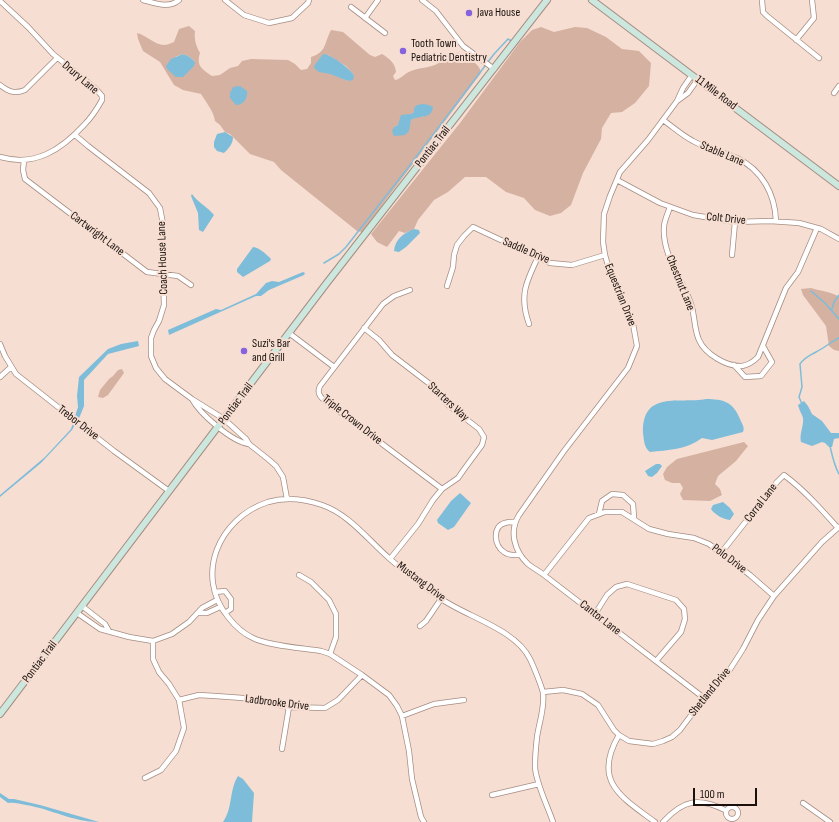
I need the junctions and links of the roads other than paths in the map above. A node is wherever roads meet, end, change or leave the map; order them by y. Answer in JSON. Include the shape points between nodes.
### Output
{"nodes":[{"id":1,"x":143,"y":0,"type":"edge"},
{"id":2,"x":179,"y":0,"type":"edge"},
{"id":3,"x":225,"y":0,"type":"edge"},
{"id":4,"x":309,"y":0,"type":"edge"},
{"id":5,"x":378,"y":0,"type":"edge"},
{"id":6,"x":422,"y":0,"type":"edge"},
{"id":7,"x":547,"y":0,"type":"edge"},
{"id":8,"x":592,"y":0,"type":"edge"},
{"id":9,"x":762,"y":0,"type":"edge"},
{"id":10,"x":812,"y":0,"type":"edge"},
{"id":11,"x":0,"y":1,"type":"edge"},
{"id":12,"x":351,"y":7,"type":"dead end"},
{"id":13,"x":365,"y":18,"type":"junction"},
{"id":14,"x":385,"y":33,"type":"dead end"},
{"id":15,"x":796,"y":40,"type":"junction"},
{"id":16,"x":57,"y":58,"type":"junction"},
{"id":17,"x":819,"y":58,"type":"dead end"},
{"id":18,"x":494,"y":69,"type":"junction"},
{"id":19,"x":692,"y":75,"type":"junction"},
{"id":20,"x":698,"y":79,"type":"junction"},
{"id":21,"x":0,"y":85,"type":"edge"},
{"id":22,"x":839,"y":86,"type":"edge"},
{"id":23,"x":834,"y":93,"type":"dead end"},
{"id":24,"x":677,"y":101,"type":"junction"},
{"id":25,"x":663,"y":120,"type":"junction"},
{"id":26,"x":75,"y":135,"type":"junction"},
{"id":27,"x":0,"y":157,"type":"edge"},
{"id":28,"x":24,"y":160,"type":"junction"},
{"id":29,"x":617,"y":180,"type":"junction"},
{"id":30,"x":839,"y":186,"type":"edge"},
{"id":31,"x":670,"y":207,"type":"junction"},
{"id":32,"x":776,"y":221,"type":"junction"},
{"id":33,"x":735,"y":222,"type":"junction"},
{"id":34,"x":816,"y":228,"type":"junction"},
{"id":35,"x":839,"y":239,"type":"edge"},
{"id":36,"x":605,"y":255,"type":"junction"},
{"id":37,"x":732,"y":255,"type":"dead end"},
{"id":38,"x":538,"y":257,"type":"junction"},
{"id":39,"x":162,"y":275,"type":"junction"},
{"id":40,"x":191,"y":285,"type":"dead end"},
{"id":41,"x":447,"y":286,"type":"dead end"},
{"id":42,"x":410,"y":290,"type":"dead end"},
{"id":43,"x":529,"y":324,"type":"dead end"},
{"id":44,"x":364,"y":328,"type":"junction"},
{"id":45,"x":289,"y":333,"type":"junction"},
{"id":46,"x":0,"y":344,"type":"edge"},
{"id":47,"x":763,"y":346,"type":"junction"},
{"id":48,"x":734,"y":364,"type":"junction"},
{"id":49,"x":11,"y":367,"type":"junction"},
{"id":50,"x":334,"y":367,"type":"junction"},
{"id":51,"x":0,"y":377,"type":"edge"},
{"id":52,"x":192,"y":399,"type":"junction"},
{"id":53,"x":224,"y":419,"type":"junction"},
{"id":54,"x":218,"y":427,"type":"junction"},
{"id":55,"x":249,"y":444,"type":"junction"},
{"id":56,"x":442,"y":489,"type":"junction"},
{"id":57,"x":169,"y":491,"type":"junction"},
{"id":58,"x":287,"y":499,"type":"junction"},
{"id":59,"x":599,"y":514,"type":"junction"},
{"id":60,"x":634,"y":518,"type":"junction"},
{"id":61,"x":514,"y":522,"type":"junction"},
{"id":62,"x":838,"y":527,"type":"edge"},
{"id":63,"x":722,"y":553,"type":"junction"},
{"id":64,"x":519,"y":555,"type":"junction"},
{"id":65,"x":390,"y":559,"type":"junction"},
{"id":66,"x":299,"y":575,"type":"dead end"},
{"id":67,"x":544,"y":575,"type":"junction"},
{"id":68,"x":215,"y":592,"type":"junction"},
{"id":69,"x":774,"y":596,"type":"junction"},
{"id":70,"x":441,"y":599,"type":"junction"},
{"id":71,"x":216,"y":600,"type":"junction"},
{"id":72,"x":82,"y":606,"type":"junction"},
{"id":73,"x":220,"y":608,"type":"junction"},
{"id":74,"x":77,"y":613,"type":"junction"},
{"id":75,"x":198,"y":613,"type":"junction"},
{"id":76,"x":225,"y":613,"type":"junction"},
{"id":77,"x":595,"y":614,"type":"junction"},
{"id":78,"x":420,"y":626,"type":"dead end"},
{"id":79,"x":109,"y":631,"type":"junction"},
{"id":80,"x":153,"y":641,"type":"junction"},
{"id":81,"x":330,"y":654,"type":"junction"},
{"id":82,"x":656,"y":661,"type":"junction"},
{"id":83,"x":362,"y":674,"type":"junction"},
{"id":84,"x":543,"y":692,"type":"junction"},
{"id":85,"x":704,"y":698,"type":"junction"},
{"id":86,"x":179,"y":700,"type":"junction"},
{"id":87,"x":464,"y":700,"type":"dead end"},
{"id":88,"x":289,"y":706,"type":"junction"},
{"id":89,"x":0,"y":714,"type":"edge"},
{"id":90,"x":402,"y":716,"type":"junction"},
{"id":91,"x":619,"y":735,"type":"junction"},
{"id":92,"x":282,"y":749,"type":"dead end"},
{"id":93,"x":144,"y":778,"type":"dead end"},
{"id":94,"x":539,"y":784,"type":"junction"},
{"id":95,"x":492,"y":795,"type":"dead end"},
{"id":96,"x":803,"y":803,"type":"dead end"},
{"id":97,"x":725,"y":810,"type":"dead end"},
{"id":98,"x":424,"y":822,"type":"edge"},
{"id":99,"x":553,"y":822,"type":"edge"},
{"id":100,"x":655,"y":822,"type":"edge"},
{"id":101,"x":663,"y":822,"type":"edge"},
{"id":102,"x":830,"y":822,"type":"edge"}],
"edges":[{"from":1,"to":2,"type":"street","via":[[163,5]]},
{"from":3,"to":4,"type":"street","via":[[244,15],[269,23],[292,18]]},
{"from":5,"to":13,"type":"street"},
{"from":6,"to":18,"type":"street","via":[[436,11],[463,46]]},
{"from":7,"to":18,"type":"main road","name":"Pontiac Trail"},
{"from":8,"to":19,"type":"main road","name":"11 Mile Road"},
{"from":9,"to":15,"type":"street","via":[[767,16]]},
{"from":10,"to":15,"type":"street","via":[[814,18]]},
{"from":11,"to":16,"type":"street","name":"Drury Lane"},
{"from":12,"to":13,"type":"street"},
{"from":13,"to":14,"type":"street"},
{"from":15,"to":17,"type":"street"},
{"from":16,"to":21,"type":"street","name":"Drury Lane","via":[[25,90],[13,92]]},
{"from":16,"to":26,"type":"street","name":"Drury Lane","via":[[102,96],[100,105]]},
{"from":18,"to":45,"type":"main road","name":"Pontiac Trail"},
{"from":19,"to":20,"type":"main road","name":"11 Mile Road"},
{"from":19,"to":24,"type":"street","name":"Equestrian Drive"},
{"from":20,"to":24,"type":"street","name":"Equestrian Drive","via":[[688,93]]},
{"from":20,"to":30,"type":"main road","name":"11 Mile Road"},
{"from":22,"to":23,"type":"street"},
{"from":24,"to":25,"type":"street","name":"Equestrian Drive"},
{"from":25,"to":29,"type":"street","name":"Equestrian Drive","via":[[620,172]]},
{"from":25,"to":32,"type":"street","name":"Stable Lane","via":[[693,141],[745,162],[755,170],[770,191]]},
{"from":26,"to":28,"type":"street","via":[[53,152]]},
{"from":26,"to":39,"type":"street","name":"Coach House Lane","via":[[156,201],[163,218]]},
{"from":27,"to":28,"type":"street"},
{"from":28,"to":39,"type":"street","name":"Cartwright Lane","via":[[22,170],[25,179],[147,272]]},
{"from":29,"to":31,"type":"street","name":"Colt Drive"},
{"from":29,"to":36,"type":"street","name":"Equestrian Drive","via":[[604,214],[602,242]]},
{"from":31,"to":33,"type":"street","name":"Colt Drive","via":[[694,215]]},
{"from":31,"to":48,"type":"street","name":"Chestnut Lane","via":[[664,226],[664,239],[691,304],[699,341],[707,351],[720,360]]},
{"from":32,"to":33,"type":"street","name":"Colt Drive"},
{"from":32,"to":34,"type":"street","name":"Colt Drive"},
{"from":33,"to":37,"type":"street"},
{"from":34,"to":35,"type":"street","name":"Colt Drive"},
{"from":34,"to":47,"type":"street","name":"Chestnut Lane","via":[[798,272],[786,288]]},
{"from":36,"to":38,"type":"street","name":"Saddle Drive","via":[[572,265],[550,262]]},
{"from":36,"to":61,"type":"street","name":"Equestrian Drive","via":[[633,324],[637,346],[628,368],[564,451]]},
{"from":38,"to":41,"type":"street","name":"Saddle Drive","via":[[473,227],[457,245]]},
{"from":38,"to":43,"type":"street","via":[[526,282],[524,300]]},
{"from":39,"to":40,"type":"street","name":"Cartwright Lane","via":[[178,276]]},
{"from":39,"to":52,"type":"street","name":"Coach House Lane","via":[[164,305],[154,330],[151,356],[160,374]]},
{"from":42,"to":44,"type":"street","name":"Triple Crown Drive","via":[[383,304]]},
{"from":44,"to":50,"type":"street","name":"Triple Crown Drive"},
{"from":44,"to":56,"type":"street","name":"Starters Way","via":[[379,340],[392,356],[435,388],[448,405],[483,434],[482,445],[458,478]]},
{"from":45,"to":50,"type":"street"},
{"from":45,"to":53,"type":"main road","name":"Pontiac Trail"},
{"from":46,"to":49,"type":"street","name":"Trebor Drive"},
{"from":47,"to":48,"type":"street","name":"Chestnut Lane","via":[[758,357],[751,363],[742,366]]},
{"from":47,"to":48,"type":"street","name":"Chestnut Lane","via":[[772,362],[761,376],[745,377]]},
{"from":49,"to":51,"type":"street"},
{"from":49,"to":57,"type":"street","name":"Trebor Drive","via":[[16,374]]},
{"from":50,"to":56,"type":"street","name":"Triple Crown Drive","via":[[319,389],[320,397]]},
{"from":52,"to":53,"type":"street","name":"Coach House Lane"},
{"from":52,"to":54,"type":"street","name":"Coach House Lane","via":[[196,407]]},
{"from":53,"to":54,"type":"main road","name":"Pontiac Trail"},
{"from":53,"to":55,"type":"street","name":"Coach House Lane"},
{"from":54,"to":55,"type":"street","name":"Coach House Lane","via":[[242,444]]},
{"from":54,"to":57,"type":"main road","name":"Pontiac Trail"},
{"from":55,"to":58,"type":"street","via":[[276,466],[283,477]]},
{"from":56,"to":65,"type":"street","name":"Starters Way"},
{"from":57,"to":72,"type":"main road","name":"Pontiac Trail"},
{"from":58,"to":65,"type":"street","name":"Mustang Drive","via":[[321,504],[337,511]]},
{"from":58,"to":68,"type":"street","name":"Mustang Drive","via":[[252,508],[225,534],[217,547],[214,562],[212,578]]},
{"from":59,"to":60,"type":"street","name":"Polo Drive","via":[[622,512]]},
{"from":59,"to":60,"type":"street","name":"Polo Drive","via":[[602,501],[612,494],[623,495],[633,504]]},
{"from":59,"to":67,"type":"street","name":"Polo Drive","via":[[589,518]]},
{"from":60,"to":63,"type":"street","name":"Polo Drive","via":[[649,529],[694,538]]},
{"from":61,"to":64,"type":"street","via":[[514,543]]},
{"from":61,"to":64,"type":"street","name":"Cantor Lane","via":[[500,525],[496,530],[497,542],[504,553]]},
{"from":62,"to":63,"type":"street","name":"Corral Lane","via":[[794,482],[784,476]]},
{"from":62,"to":69,"type":"street","name":"Shetland Drive"},
{"from":63,"to":69,"type":"street","name":"Polo Drive"},
{"from":64,"to":67,"type":"street","name":"Cantor Lane"},
{"from":65,"to":70,"type":"street","name":"Mustang Drive"},
{"from":66,"to":81,"type":"street","via":[[311,582],[329,600],[336,614],[336,637]]},
{"from":67,"to":77,"type":"street","name":"Cantor Lane"},
{"from":68,"to":71,"type":"street","name":"Mustang Drive"},
{"from":68,"to":76,"type":"street","via":[[225,592],[231,599],[231,609]]},
{"from":69,"to":85,"type":"street","name":"Shetland Drive","via":[[727,674]]},
{"from":70,"to":78,"type":"street"},
{"from":70,"to":84,"type":"street","name":"Mustang Drive","via":[[499,630],[521,646],[530,658]]},
{"from":71,"to":73,"type":"street","name":"Mustang Drive"},
{"from":71,"to":75,"type":"street"},
{"from":72,"to":74,"type":"main road","name":"Pontiac Trail"},
{"from":72,"to":79,"type":"street","via":[[105,624]]},
{"from":73,"to":75,"type":"street"},
{"from":73,"to":76,"type":"street","name":"Mustang Drive"},
{"from":74,"to":79,"type":"street","via":[[100,629]]},
{"from":74,"to":89,"type":"main road","name":"Pontiac Trail"},
{"from":75,"to":80,"type":"street","via":[[172,634]]},
{"from":76,"to":81,"type":"street","name":"Mustang Drive","via":[[241,631],[253,638]]},
{"from":77,"to":82,"type":"street","name":"Cantor Lane"},
{"from":77,"to":82,"type":"street","via":[[607,595],[616,587],[627,584],[676,600],[684,609],[685,619],[681,632]]},
{"from":79,"to":80,"type":"street"},
{"from":80,"to":86,"type":"street","via":[[153,659]]},
{"from":81,"to":83,"type":"street","name":"Mustang Drive"},
{"from":82,"to":85,"type":"street","name":"Cantor Lane"},
{"from":83,"to":88,"type":"street","name":"Ladbrooke Drive","via":[[338,700],[325,708]]},
{"from":83,"to":90,"type":"street","name":"Mustang Drive","via":[[389,695]]},
{"from":84,"to":91,"type":"street","via":[[563,690],[582,694],[598,705]]},
{"from":84,"to":94,"type":"street","name":"Mustang Drive","via":[[535,768]]},
{"from":85,"to":91,"type":"street","name":"Shetland Drive","via":[[680,730],[663,741],[653,744],[641,743],[629,741]]},
{"from":86,"to":88,"type":"street","name":"Ladbrooke Drive","via":[[198,695],[243,698]]},
{"from":86,"to":93,"type":"street","via":[[184,728],[176,751],[161,770]]},
{"from":87,"to":90,"type":"street","via":[[434,704]]},
{"from":88,"to":92,"type":"street"},
{"from":90,"to":98,"type":"street","via":[[412,779]]},
{"from":91,"to":100,"type":"street","via":[[608,759],[611,781],[618,793]]},
{"from":94,"to":95,"type":"street"},
{"from":94,"to":99,"type":"street","name":"Mustang Drive"},
{"from":96,"to":102,"type":"street"},
{"from":97,"to":101,"type":"street","via":[[711,803],[698,802],[682,806]]}]}
